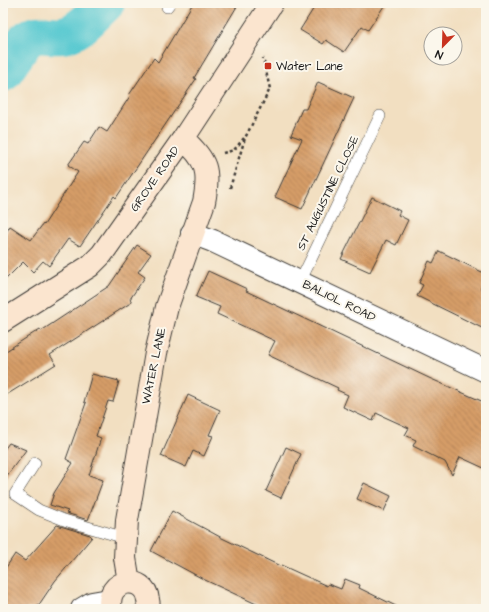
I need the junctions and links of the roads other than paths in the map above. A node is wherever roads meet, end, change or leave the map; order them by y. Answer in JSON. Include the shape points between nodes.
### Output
{"nodes":[{"id":1,"x":265,"y":5,"type":"edge"},
{"id":2,"x":380,"y":116,"type":"dead end"},
{"id":3,"x":183,"y":139,"type":"junction"},
{"id":4,"x":192,"y":233,"type":"junction"},
{"id":5,"x":300,"y":282,"type":"junction"},
{"id":6,"x":3,"y":321,"type":"edge"},
{"id":7,"x":486,"y":371,"type":"edge"},
{"id":8,"x":35,"y":463,"type":"dead end"},
{"id":9,"x":125,"y":538,"type":"junction"},
{"id":10,"x":129,"y":582,"type":"junction"},
{"id":11,"x":110,"y":605,"type":"edge"},
{"id":12,"x":151,"y":608,"type":"edge"},
{"id":13,"x":82,"y":609,"type":"edge"}],
"edges":[{"from":1,"to":3,"type":"street","name":"GROVE ROAD","via":[[255,29]]},
{"from":2,"to":5,"type":"lane","name":"ST AUGUSTINE CLOSE"},
{"from":3,"to":4,"type":"street","name":"WATER LANE","via":[[194,148],[207,172],[204,202]]},
{"from":3,"to":6,"type":"street","name":"GROVE ROAD","via":[[102,254],[90,266]]},
{"from":4,"to":5,"type":"street","name":"BALIOL ROAD"},
{"from":4,"to":9,"type":"street","name":"WATER LANE","via":[[167,307],[156,354],[144,412]]},
{"from":5,"to":7,"type":"street","name":"BALIOL ROAD"},
{"from":8,"to":9,"type":"lane","via":[[15,494],[39,510],[64,520]]},
{"from":9,"to":10,"type":"street","name":"WATER LANE"},
{"from":10,"to":11,"type":"street","via":[[119,584],[112,591]]},
{"from":10,"to":12,"type":"street","via":[[140,585],[148,594]]},
{"from":11,"to":13,"type":"street","via":[[92,603]]}]}
